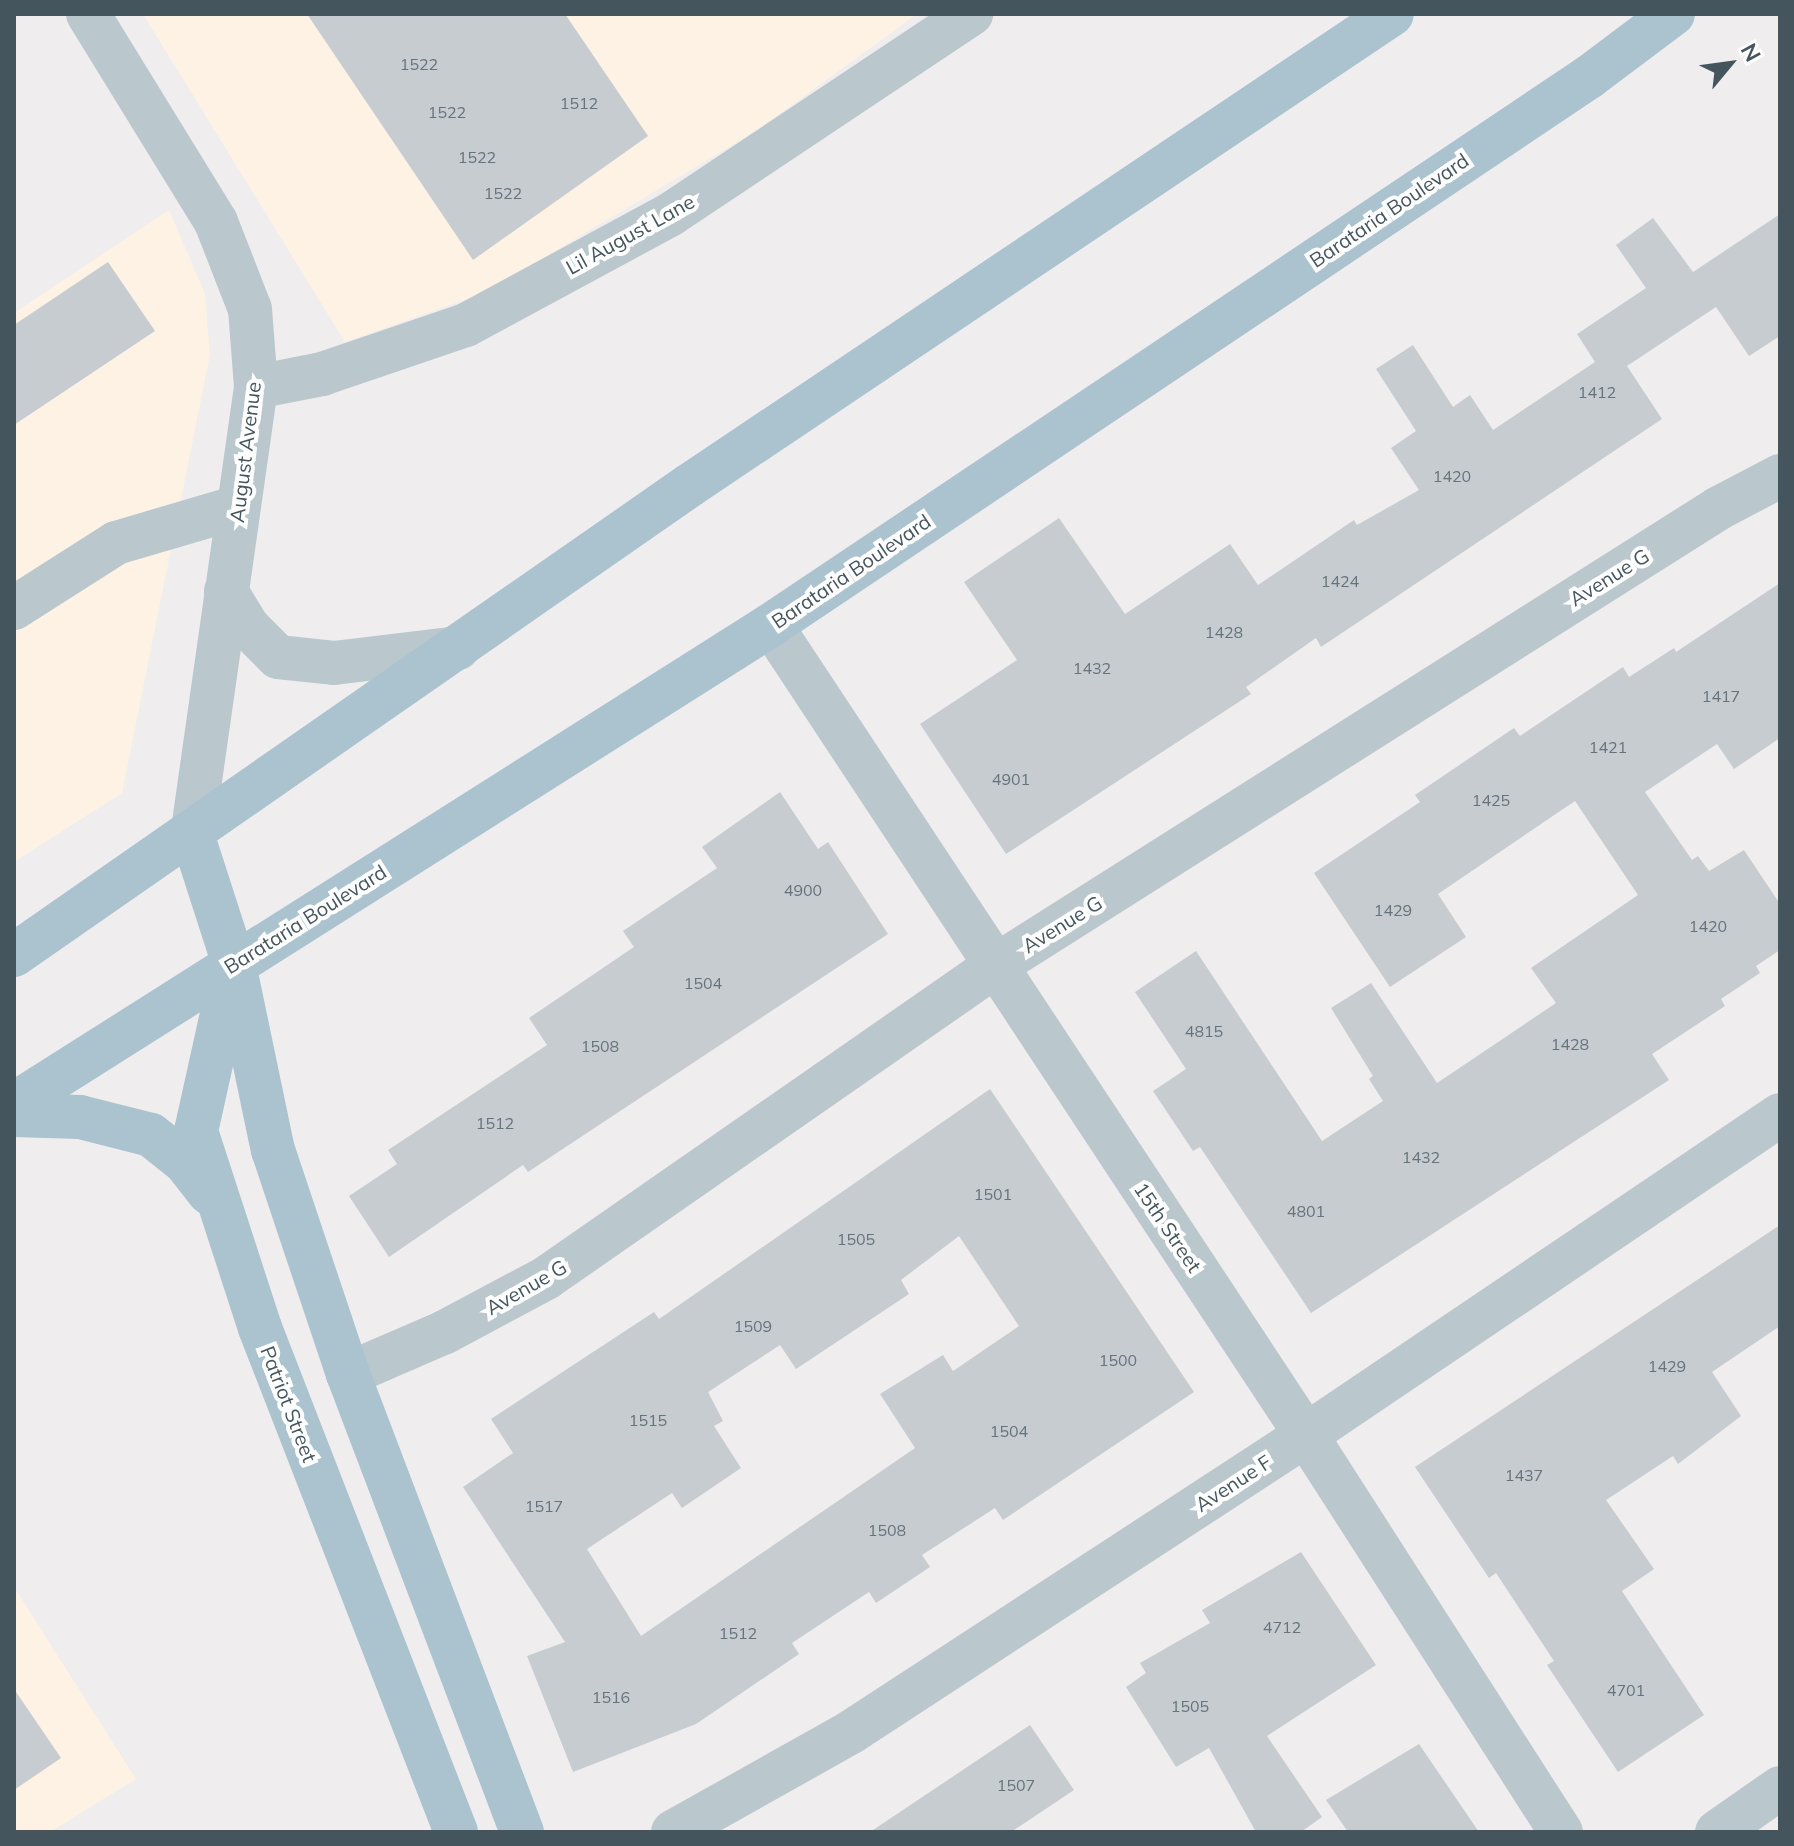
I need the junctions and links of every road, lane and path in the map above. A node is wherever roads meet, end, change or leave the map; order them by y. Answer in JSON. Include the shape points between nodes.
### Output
{"nodes":[{"id":1,"x":88,"y":14,"type":"edge"},
{"id":2,"x":971,"y":14,"type":"edge"},
{"id":3,"x":1392,"y":14,"type":"edge"},
{"id":4,"x":1673,"y":14,"type":"edge"},
{"id":5,"x":256,"y":387,"type":"junction"},
{"id":6,"x":1780,"y":476,"type":"edge"},
{"id":7,"x":238,"y":507,"type":"junction"},
{"id":8,"x":226,"y":591,"type":"junction"},
{"id":9,"x":14,"y":608,"type":"edge"},
{"id":10,"x":771,"y":625,"type":"junction"},
{"id":11,"x":458,"y":648,"type":"junction"},
{"id":12,"x":192,"y":834,"type":"junction"},
{"id":13,"x":14,"y":955,"type":"edge"},
{"id":14,"x":234,"y":964,"type":"junction"},
{"id":15,"x":995,"y":966,"type":"junction"},
{"id":16,"x":14,"y":1104,"type":"edge"},
{"id":17,"x":14,"y":1115,"type":"edge"},
{"id":18,"x":1780,"y":1115,"type":"edge"},
{"id":19,"x":221,"y":1208,"type":"junction"},
{"id":20,"x":348,"y":1374,"type":"junction"},
{"id":21,"x":1306,"y":1435,"type":"junction"},
{"id":22,"x":1780,"y":1788,"type":"edge"},
{"id":23,"x":456,"y":1832,"type":"edge"},
{"id":24,"x":522,"y":1832,"type":"edge"},
{"id":25,"x":673,"y":1832,"type":"edge"},
{"id":26,"x":1561,"y":1832,"type":"edge"},
{"id":27,"x":1717,"y":1832,"type":"edge"}],
"edges":[{"from":1,"to":5,"type":"street","name":"August Avenue","via":[[216,222],[250,309]]},
{"from":2,"to":5,"type":"street","name":"Lil August Lane","via":[[671,214],[466,325],[322,374]]},
{"from":3,"to":11,"type":"main road","via":[[704,476]]},
{"from":4,"to":10,"type":"main road","name":"Barataria Boulevard","via":[[1589,77]]},
{"from":5,"to":7,"type":"street","name":"August Avenue"},
{"from":6,"to":15,"type":"street","name":"Avenue G","via":[[1719,508]]},
{"from":7,"to":8,"type":"street","name":"August Avenue"},
{"from":7,"to":9,"type":"street","via":[[116,543]]},
{"from":8,"to":11,"type":"street","via":[[248,627],[278,657],[334,663]]},
{"from":8,"to":12,"type":"street","name":"August Avenue"},
{"from":10,"to":14,"type":"main road","name":"Barataria Boulevard"},
{"from":10,"to":15,"type":"street","name":"15th Street"},
{"from":11,"to":12,"type":"main road"},
{"from":12,"to":13,"type":"main road"},
{"from":12,"to":14,"type":"main road"},
{"from":14,"to":16,"type":"main road","name":"Barataria Boulevard"},
{"from":14,"to":19,"type":"main road","name":"Patriot Street","via":[[196,1131]]},
{"from":14,"to":20,"type":"main road","via":[[273,1150]]},
{"from":15,"to":20,"type":"street","name":"Avenue G","via":[[546,1278],[445,1332]]},
{"from":15,"to":21,"type":"street","name":"15th Street"},
{"from":17,"to":19,"type":"main road","via":[[80,1117],[151,1135],[185,1162]]},
{"from":18,"to":21,"type":"street","name":"Avenue F"},
{"from":19,"to":23,"type":"main road","name":"Patriot Street","via":[[260,1328]]},
{"from":20,"to":24,"type":"main road"},
{"from":21,"to":25,"type":"street","name":"Avenue F","via":[[851,1732]]},
{"from":21,"to":26,"type":"street","name":"15th Street"},
{"from":22,"to":27,"type":"street"}]}
